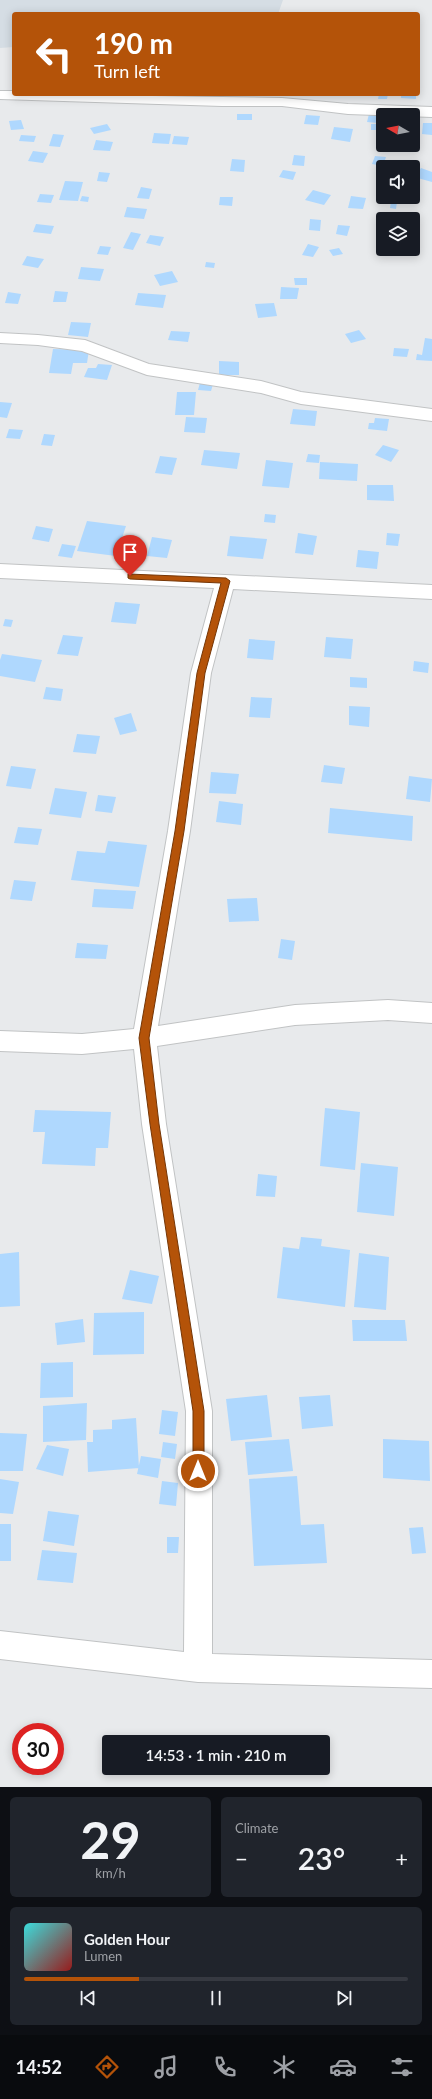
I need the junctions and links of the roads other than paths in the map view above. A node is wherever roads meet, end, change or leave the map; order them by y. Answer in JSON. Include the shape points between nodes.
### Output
{"nodes":[{"id":1,"x":0,"y":95,"type":"edge"},
{"id":2,"x":12,"y":95,"type":"edge"},
{"id":3,"x":32,"y":96,"type":"edge"},
{"id":4,"x":432,"y":112,"type":"edge"},
{"id":5,"x":0,"y":338,"type":"edge"},
{"id":6,"x":432,"y":415,"type":"edge"},
{"id":7,"x":0,"y":571,"type":"edge"},
{"id":8,"x":226,"y":581,"type":"junction"},
{"id":9,"x":432,"y":592,"type":"edge"},
{"id":10,"x":432,"y":1013,"type":"edge"},
{"id":11,"x":144,"y":1038,"type":"junction"},
{"id":12,"x":0,"y":1041,"type":"edge"},
{"id":13,"x":0,"y":1645,"type":"edge"},
{"id":14,"x":198,"y":1668,"type":"junction"},
{"id":15,"x":432,"y":1674,"type":"edge"}],
"edges":[{"from":1,"to":2,"type":"street"},
{"from":3,"to":4,"type":"street","via":[[282,102],[348,109]]},
{"from":5,"to":6,"type":"street","via":[[85,346],[147,369],[188,374],[301,398]]},
{"from":7,"to":8,"type":"street"},
{"from":8,"to":9,"type":"street"},
{"from":8,"to":11,"type":"street","via":[[201,673],[179,831]]},
{"from":10,"to":11,"type":"street","via":[[388,1010],[294,1015]]},
{"from":11,"to":12,"type":"street","via":[[82,1044]]},
{"from":11,"to":14,"type":"street","via":[[154,1124],[199,1411]]},
{"from":13,"to":14,"type":"street"},
{"from":14,"to":15,"type":"street"}]}
